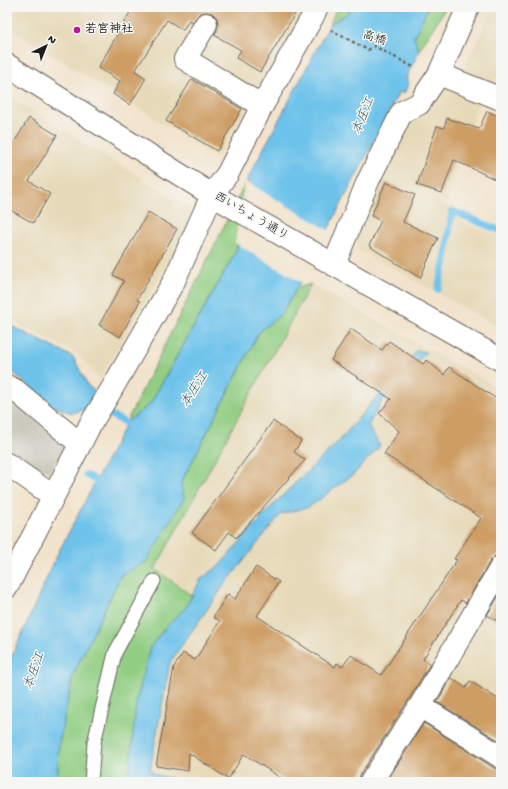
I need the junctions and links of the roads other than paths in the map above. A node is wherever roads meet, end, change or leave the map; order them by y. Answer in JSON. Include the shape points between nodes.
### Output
{"nodes":[{"id":1,"x":317,"y":7,"type":"edge"},
{"id":2,"x":468,"y":7,"type":"edge"},
{"id":3,"x":206,"y":24,"type":"dead end"},
{"id":4,"x":7,"y":65,"type":"edge"},
{"id":5,"x":430,"y":73,"type":"junction"},
{"id":6,"x":501,"y":99,"type":"edge"},
{"id":7,"x":262,"y":106,"type":"junction"},
{"id":8,"x":212,"y":195,"type":"junction"},
{"id":9,"x":334,"y":265,"type":"junction"},
{"id":10,"x":501,"y":360,"type":"edge"},
{"id":11,"x":7,"y":386,"type":"edge"},
{"id":12,"x":85,"y":434,"type":"junction"},
{"id":13,"x":7,"y":464,"type":"edge"},
{"id":14,"x":53,"y":496,"type":"junction"},
{"id":15,"x":501,"y":567,"type":"edge"},
{"id":16,"x":154,"y":581,"type":"dead end"},
{"id":17,"x":7,"y":587,"type":"edge"},
{"id":18,"x":420,"y":706,"type":"junction"},
{"id":19,"x":501,"y":756,"type":"edge"},
{"id":20,"x":91,"y":782,"type":"edge"},
{"id":21,"x":371,"y":782,"type":"edge"}],
"edges":[{"from":1,"to":7,"type":"main road"},
{"from":2,"to":5,"type":"main road"},
{"from":3,"to":7,"type":"main road","via":[[185,59]]},
{"from":4,"to":8,"type":"main road","name":"西いちょう通り"},
{"from":5,"to":6,"type":"main road"},
{"from":5,"to":9,"type":"main road","via":[[420,104],[402,112],[368,181]]},
{"from":7,"to":8,"type":"main road","via":[[228,173]]},
{"from":8,"to":9,"type":"main road","name":"西いちょう通り"},
{"from":8,"to":12,"type":"main road","via":[[174,281]]},
{"from":9,"to":10,"type":"main road","name":"西いちょう通り"},
{"from":11,"to":12,"type":"main road"},
{"from":12,"to":14,"type":"main road"},
{"from":13,"to":14,"type":"main road"},
{"from":14,"to":17,"type":"main road"},
{"from":15,"to":18,"type":"main road"},
{"from":16,"to":20,"type":"lane","via":[[115,653],[94,743]]},
{"from":18,"to":19,"type":"main road"},
{"from":18,"to":21,"type":"main road"}]}
